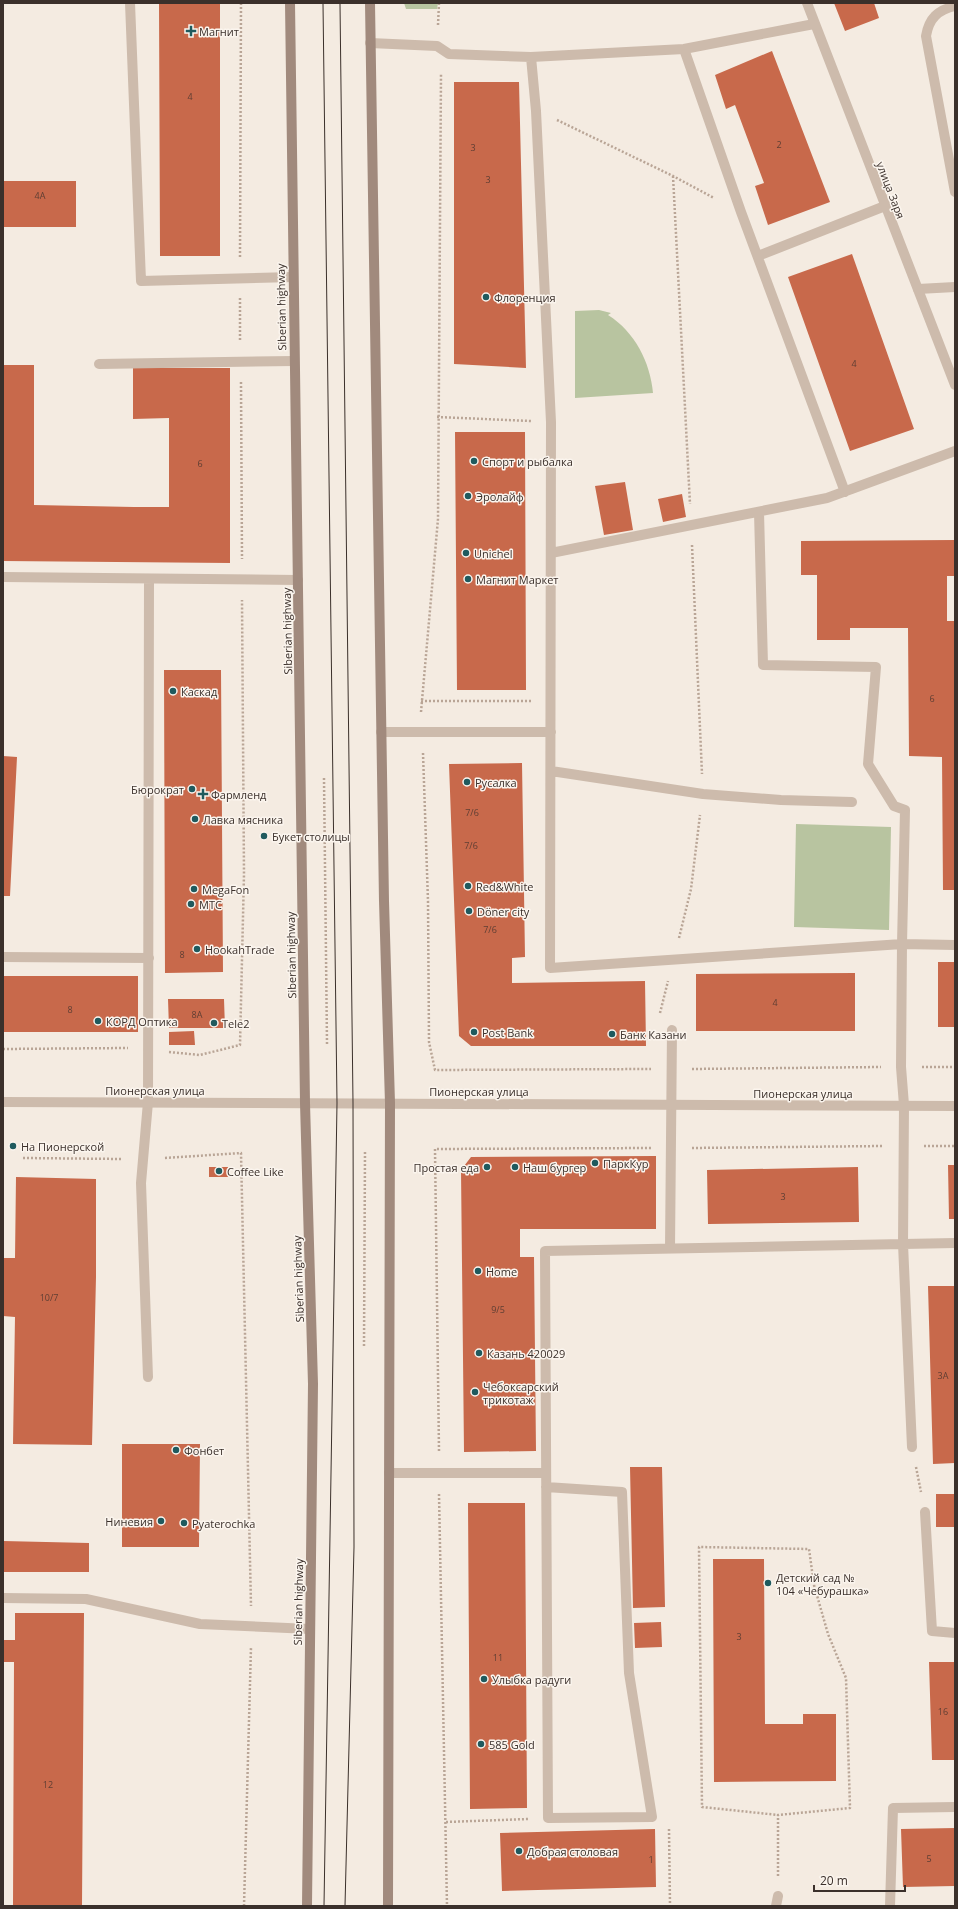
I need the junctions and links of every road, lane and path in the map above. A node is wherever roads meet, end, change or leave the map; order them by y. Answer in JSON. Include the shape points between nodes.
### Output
{"nodes":[{"id":1,"x":130,"y":3,"type":"edge"},
{"id":2,"x":241,"y":3,"type":"edge"},
{"id":3,"x":290,"y":3,"type":"edge"},
{"id":4,"x":370,"y":3,"type":"edge"},
{"id":5,"x":439,"y":3,"type":"edge"},
{"id":6,"x":807,"y":3,"type":"edge"},
{"id":7,"x":955,"y":6,"type":"edge"},
{"id":8,"x":814,"y":24,"type":"junction"},
{"id":9,"x":370,"y":43,"type":"junction"},
{"id":10,"x":436,"y":46,"type":"junction"},
{"id":11,"x":684,"y":49,"type":"junction"},
{"id":12,"x":531,"y":57,"type":"junction"},
{"id":13,"x":536,"y":111,"type":"junction"},
{"id":14,"x":673,"y":176,"type":"junction"},
{"id":15,"x":955,"y":192,"type":"edge"},
{"id":16,"x":885,"y":206,"type":"junction"},
{"id":17,"x":741,"y":212,"type":"junction"},
{"id":18,"x":758,"y":256,"type":"junction"},
{"id":19,"x":293,"y":277,"type":"junction"},
{"id":20,"x":240,"y":278,"type":"junction"},
{"id":21,"x":955,"y":287,"type":"edge"},
{"id":22,"x":918,"y":289,"type":"junction"},
{"id":23,"x":294,"y":361,"type":"junction"},
{"id":24,"x":240,"y":362,"type":"junction"},
{"id":25,"x":99,"y":364,"type":"dead end"},
{"id":26,"x":955,"y":385,"type":"edge"},
{"id":27,"x":437,"y":417,"type":"junction"},
{"id":28,"x":551,"y":422,"type":"junction"},
{"id":29,"x":955,"y":451,"type":"edge"},
{"id":30,"x":845,"y":492,"type":"junction"},
{"id":31,"x":759,"y":512,"type":"junction"},
{"id":32,"x":691,"y":525,"type":"junction"},
{"id":33,"x":551,"y":553,"type":"junction"},
{"id":34,"x":3,"y":577,"type":"edge"},
{"id":35,"x":149,"y":579,"type":"junction"},
{"id":36,"x":242,"y":580,"type":"junction"},
{"id":37,"x":298,"y":580,"type":"junction"},
{"id":38,"x":421,"y":701,"type":"junction"},
{"id":39,"x":551,"y":701,"type":"junction"},
{"id":40,"x":381,"y":732,"type":"junction"},
{"id":41,"x":551,"y":732,"type":"junction"},
{"id":42,"x":422,"y":733,"type":"junction"},
{"id":43,"x":551,"y":771,"type":"junction"},
{"id":44,"x":324,"y":778,"type":"dead end"},
{"id":45,"x":703,"y":794,"type":"junction"},
{"id":46,"x":852,"y":802,"type":"dead end"},
{"id":47,"x":902,"y":944,"type":"junction"},
{"id":48,"x":955,"y":945,"type":"edge"},
{"id":49,"x":3,"y":957,"type":"edge"},
{"id":50,"x":149,"y":958,"type":"junction"},
{"id":51,"x":673,"y":959,"type":"junction"},
{"id":52,"x":672,"y":1030,"type":"dead end"},
{"id":53,"x":327,"y":1044,"type":"dead end"},
{"id":54,"x":3,"y":1049,"type":"edge"},
{"id":55,"x":149,"y":1050,"type":"junction"},
{"id":56,"x":901,"y":1067,"type":"junction"},
{"id":57,"x":955,"y":1067,"type":"edge"},
{"id":58,"x":671,"y":1069,"type":"junction"},
{"id":59,"x":3,"y":1102,"type":"edge"},
{"id":60,"x":148,"y":1102,"type":"junction"},
{"id":61,"x":305,"y":1103,"type":"junction"},
{"id":62,"x":390,"y":1104,"type":"junction"},
{"id":63,"x":670,"y":1104,"type":"junction"},
{"id":64,"x":904,"y":1105,"type":"junction"},
{"id":65,"x":955,"y":1106,"type":"edge"},
{"id":66,"x":904,"y":1146,"type":"junction"},
{"id":67,"x":955,"y":1146,"type":"edge"},
{"id":68,"x":670,"y":1148,"type":"junction"},
{"id":69,"x":365,"y":1151,"type":"dead end"},
{"id":70,"x":240,"y":1153,"type":"dead end"},
{"id":71,"x":955,"y":1243,"type":"edge"},
{"id":72,"x":903,"y":1244,"type":"junction"},
{"id":73,"x":670,"y":1248,"type":"junction"},
{"id":74,"x":364,"y":1346,"type":"dead end"},
{"id":75,"x":148,"y":1377,"type":"dead end"},
{"id":76,"x":912,"y":1447,"type":"joint"},
{"id":77,"x":389,"y":1473,"type":"junction"},
{"id":78,"x":546,"y":1473,"type":"junction"},
{"id":79,"x":439,"y":1474,"type":"junction"},
{"id":80,"x":546,"y":1487,"type":"junction"},
{"id":81,"x":925,"y":1512,"type":"joint"},
{"id":82,"x":3,"y":1598,"type":"edge"},
{"id":83,"x":252,"y":1628,"type":"junction"},
{"id":84,"x":310,"y":1629,"type":"junction"},
{"id":85,"x":955,"y":1633,"type":"edge"},
{"id":86,"x":955,"y":1807,"type":"edge"},
{"id":87,"x":778,"y":1815,"type":"junction"},
{"id":88,"x":652,"y":1817,"type":"junction"},
{"id":89,"x":548,"y":1818,"type":"junction"},
{"id":90,"x":446,"y":1822,"type":"junction"},
{"id":91,"x":777,"y":1901,"type":"edge"},
{"id":92,"x":670,"y":1905,"type":"edge"},
{"id":93,"x":244,"y":1906,"type":"edge"},
{"id":94,"x":307,"y":1906,"type":"edge"},
{"id":95,"x":388,"y":1906,"type":"edge"},
{"id":96,"x":447,"y":1906,"type":"edge"},
{"id":97,"x":890,"y":1906,"type":"edge"}],
"edges":[{"from":1,"to":20,"type":"street","via":[[141,281]]},
{"from":2,"to":20,"type":"path"},
{"from":3,"to":19,"type":"main road","name":"Siberian highway"},
{"from":4,"to":9,"type":"main road"},
{"from":5,"to":10,"type":"path"},
{"from":6,"to":8,"type":"street","name":"улица Заря"},
{"from":7,"to":15,"type":"street","via":[[936,13],[928,25],[926,36]]},
{"from":8,"to":11,"type":"street"},
{"from":8,"to":16,"type":"street","name":"улица Заря"},
{"from":9,"to":10,"type":"street"},
{"from":9,"to":40,"type":"main road"},
{"from":10,"to":12,"type":"street","via":[[449,54]]},
{"from":10,"to":27,"type":"path","via":[[441,74]]},
{"from":11,"to":12,"type":"street"},
{"from":11,"to":17,"type":"street"},
{"from":12,"to":13,"type":"street"},
{"from":13,"to":14,"type":"path"},
{"from":13,"to":28,"type":"street"},
{"from":14,"to":17,"type":"path"},
{"from":14,"to":32,"type":"path"},
{"from":16,"to":18,"type":"street"},
{"from":16,"to":22,"type":"street","name":"улица Заря"},
{"from":17,"to":18,"type":"street"},
{"from":18,"to":30,"type":"street"},
{"from":19,"to":20,"type":"street"},
{"from":19,"to":23,"type":"main road","name":"Siberian highway"},
{"from":20,"to":24,"type":"path"},
{"from":21,"to":22,"type":"street"},
{"from":22,"to":26,"type":"street","name":"улица Заря"},
{"from":23,"to":24,"type":"street"},
{"from":23,"to":37,"type":"main road","name":"Siberian highway"},
{"from":24,"to":25,"type":"street"},
{"from":24,"to":36,"type":"path"},
{"from":27,"to":28,"type":"path"},
{"from":27,"to":38,"type":"path","via":[[438,519]]},
{"from":28,"to":33,"type":"street"},
{"from":29,"to":30,"type":"street"},
{"from":30,"to":31,"type":"street"},
{"from":31,"to":32,"type":"street"},
{"from":31,"to":47,"type":"street","via":[[763,665],[876,667],[868,764],[894,806],[905,810]]},
{"from":32,"to":33,"type":"street"},
{"from":32,"to":45,"type":"path"},
{"from":33,"to":39,"type":"street"},
{"from":34,"to":35,"type":"street"},
{"from":35,"to":36,"type":"street"},
{"from":35,"to":50,"type":"street"},
{"from":36,"to":37,"type":"street"},
{"from":36,"to":55,"type":"path","via":[[244,874],[240,1045],[200,1055]]},
{"from":37,"to":61,"type":"main road","name":"Siberian highway"},
{"from":38,"to":39,"type":"path"},
{"from":38,"to":42,"type":"path"},
{"from":39,"to":41,"type":"street"},
{"from":40,"to":42,"type":"street"},
{"from":40,"to":62,"type":"main road"},
{"from":41,"to":42,"type":"street"},
{"from":41,"to":43,"type":"street"},
{"from":42,"to":58,"type":"path","via":[[428,901],[429,1042],[436,1070]]},
{"from":43,"to":45,"type":"street"},
{"from":43,"to":51,"type":"street","via":[[550,968]]},
{"from":44,"to":53,"type":"path"},
{"from":45,"to":46,"type":"street"},
{"from":45,"to":51,"type":"path","via":[[691,889]]},
{"from":47,"to":48,"type":"street"},
{"from":47,"to":51,"type":"street"},
{"from":47,"to":56,"type":"street"},
{"from":49,"to":50,"type":"street"},
{"from":50,"to":55,"type":"street"},
{"from":52,"to":58,"type":"street"},
{"from":54,"to":55,"type":"path","via":[[122,1047]]},
{"from":55,"to":60,"type":"street"},
{"from":56,"to":57,"type":"path"},
{"from":56,"to":58,"type":"path"},
{"from":56,"to":64,"type":"street"},
{"from":58,"to":63,"type":"street"},
{"from":59,"to":60,"type":"street","name":"Пионерская улица"},
{"from":60,"to":61,"type":"street","name":"Пионерская улица"},
{"from":60,"to":75,"type":"street","via":[[141,1183]]},
{"from":61,"to":62,"type":"street","name":"Пионерская улица"},
{"from":61,"to":84,"type":"main road","name":"Siberian highway","via":[[313,1384]]},
{"from":62,"to":63,"type":"street","name":"Пионерская улица"},
{"from":62,"to":77,"type":"main road"},
{"from":63,"to":64,"type":"street","name":"Пионерская улица"},
{"from":63,"to":68,"type":"street"},
{"from":64,"to":65,"type":"street","name":"Пионерская улица"},
{"from":64,"to":66,"type":"street"},
{"from":66,"to":67,"type":"path"},
{"from":66,"to":68,"type":"path"},
{"from":66,"to":72,"type":"street"},
{"from":68,"to":73,"type":"street"},
{"from":68,"to":79,"type":"path","via":[[436,1150]]},
{"from":69,"to":74,"type":"path"},
{"from":70,"to":83,"type":"path"},
{"from":71,"to":72,"type":"street"},
{"from":72,"to":73,"type":"street"},
{"from":72,"to":76,"type":"street"},
{"from":73,"to":78,"type":"street","via":[[545,1251]]},
{"from":76,"to":81,"type":"path"},
{"from":77,"to":79,"type":"street"},
{"from":77,"to":95,"type":"main road"},
{"from":78,"to":79,"type":"street"},
{"from":78,"to":80,"type":"street"},
{"from":79,"to":90,"type":"path"},
{"from":80,"to":88,"type":"street","via":[[622,1492],[629,1673]]},
{"from":80,"to":89,"type":"street"},
{"from":81,"to":85,"type":"street","via":[[932,1632]]},
{"from":82,"to":83,"type":"street","via":[[86,1599],[200,1624]]},
{"from":83,"to":84,"type":"street"},
{"from":83,"to":93,"type":"path"},
{"from":84,"to":94,"type":"main road","name":"Siberian highway"},
{"from":86,"to":97,"type":"street","via":[[893,1808]]},
{"from":87,"to":87,"type":"path","via":[[850,1808],[846,1678],[828,1634],[814,1585],[809,1549],[699,1547],[702,1807]]},
{"from":87,"to":91,"type":"path"},
{"from":88,"to":89,"type":"street"},
{"from":88,"to":92,"type":"path","via":[[669,1817]]},
{"from":89,"to":90,"type":"path"},
{"from":90,"to":96,"type":"path"}]}
